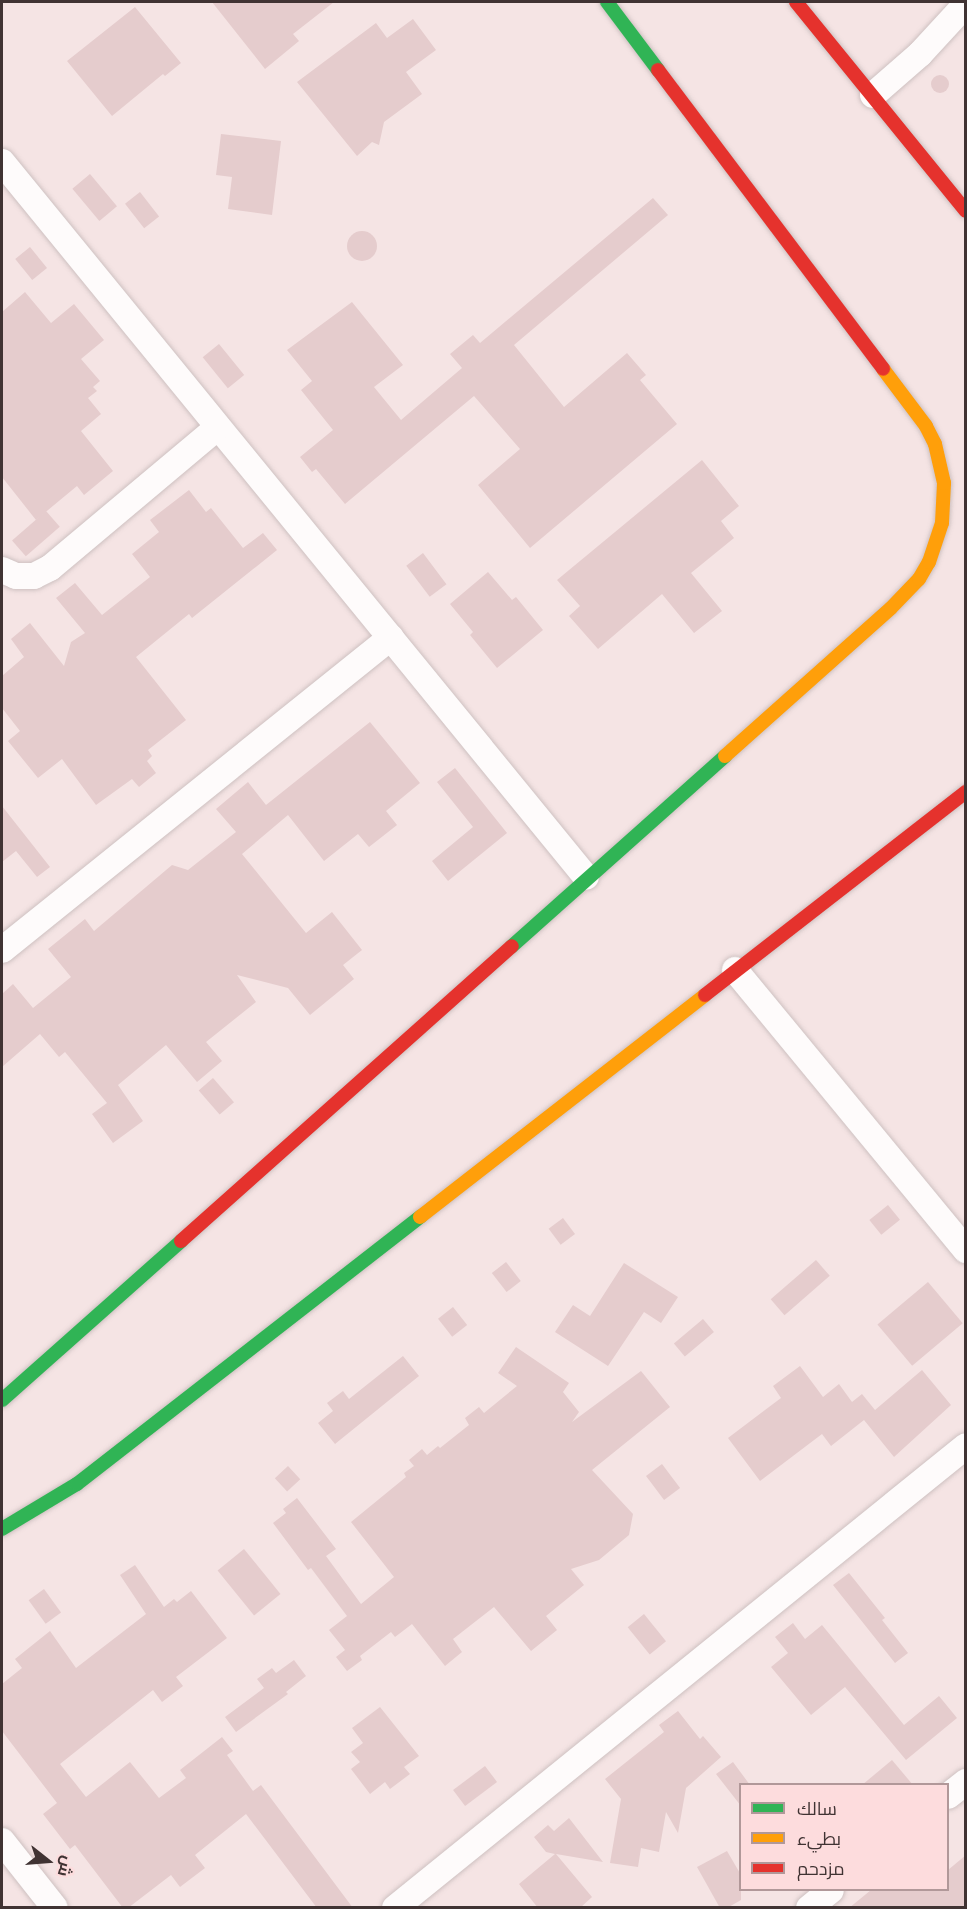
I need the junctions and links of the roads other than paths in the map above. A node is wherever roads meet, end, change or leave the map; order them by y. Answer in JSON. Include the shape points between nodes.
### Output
{"nodes":[{"id":1,"x":607,"y":2,"type":"edge"},
{"id":2,"x":796,"y":2,"type":"edge"},
{"id":3,"x":961,"y":8,"type":"edge"},
{"id":4,"x":873,"y":95,"type":"junction"},
{"id":5,"x":2,"y":162,"type":"edge"},
{"id":6,"x":966,"y":211,"type":"edge"},
{"id":7,"x":217,"y":428,"type":"junction"},
{"id":8,"x":2,"y":570,"type":"edge"},
{"id":9,"x":391,"y":637,"type":"junction"},
{"id":10,"x":966,"y":792,"type":"edge"},
{"id":11,"x":586,"y":877,"type":"junction"},
{"id":12,"x":2,"y":950,"type":"edge"},
{"id":13,"x":735,"y":970,"type":"junction"},
{"id":14,"x":966,"y":1250,"type":"edge"},
{"id":15,"x":2,"y":1400,"type":"edge"},
{"id":16,"x":966,"y":1446,"type":"edge"},
{"id":17,"x":2,"y":1529,"type":"edge"},
{"id":18,"x":966,"y":1782,"type":"edge"},
{"id":19,"x":949,"y":1795,"type":"edge"},
{"id":20,"x":2,"y":1841,"type":"edge"},
{"id":21,"x":830,"y":1891,"type":"edge"},
{"id":22,"x":400,"y":1906,"type":"edge"},
{"id":23,"x":55,"y":1908,"type":"edge"},
{"id":24,"x":809,"y":1908,"type":"edge"}],
"edges":[{"from":1,"to":11,"type":"main road","via":[[915,409],[935,444],[945,503],[933,552],[906,595]]},
{"from":2,"to":4,"type":"main road"},
{"from":3,"to":4,"type":"street","via":[[920,54]]},
{"from":4,"to":6,"type":"main road"},
{"from":5,"to":7,"type":"street"},
{"from":7,"to":8,"type":"street","via":[[50,568],[34,576],[16,576]]},
{"from":7,"to":9,"type":"street"},
{"from":9,"to":11,"type":"street"},
{"from":9,"to":12,"type":"street"},
{"from":10,"to":13,"type":"main road"},
{"from":11,"to":15,"type":"main road"},
{"from":13,"to":14,"type":"street"},
{"from":13,"to":17,"type":"main road","via":[[76,1484]]},
{"from":16,"to":22,"type":"street"},
{"from":18,"to":19,"type":"street"},
{"from":20,"to":23,"type":"street"},
{"from":21,"to":24,"type":"street"}]}
